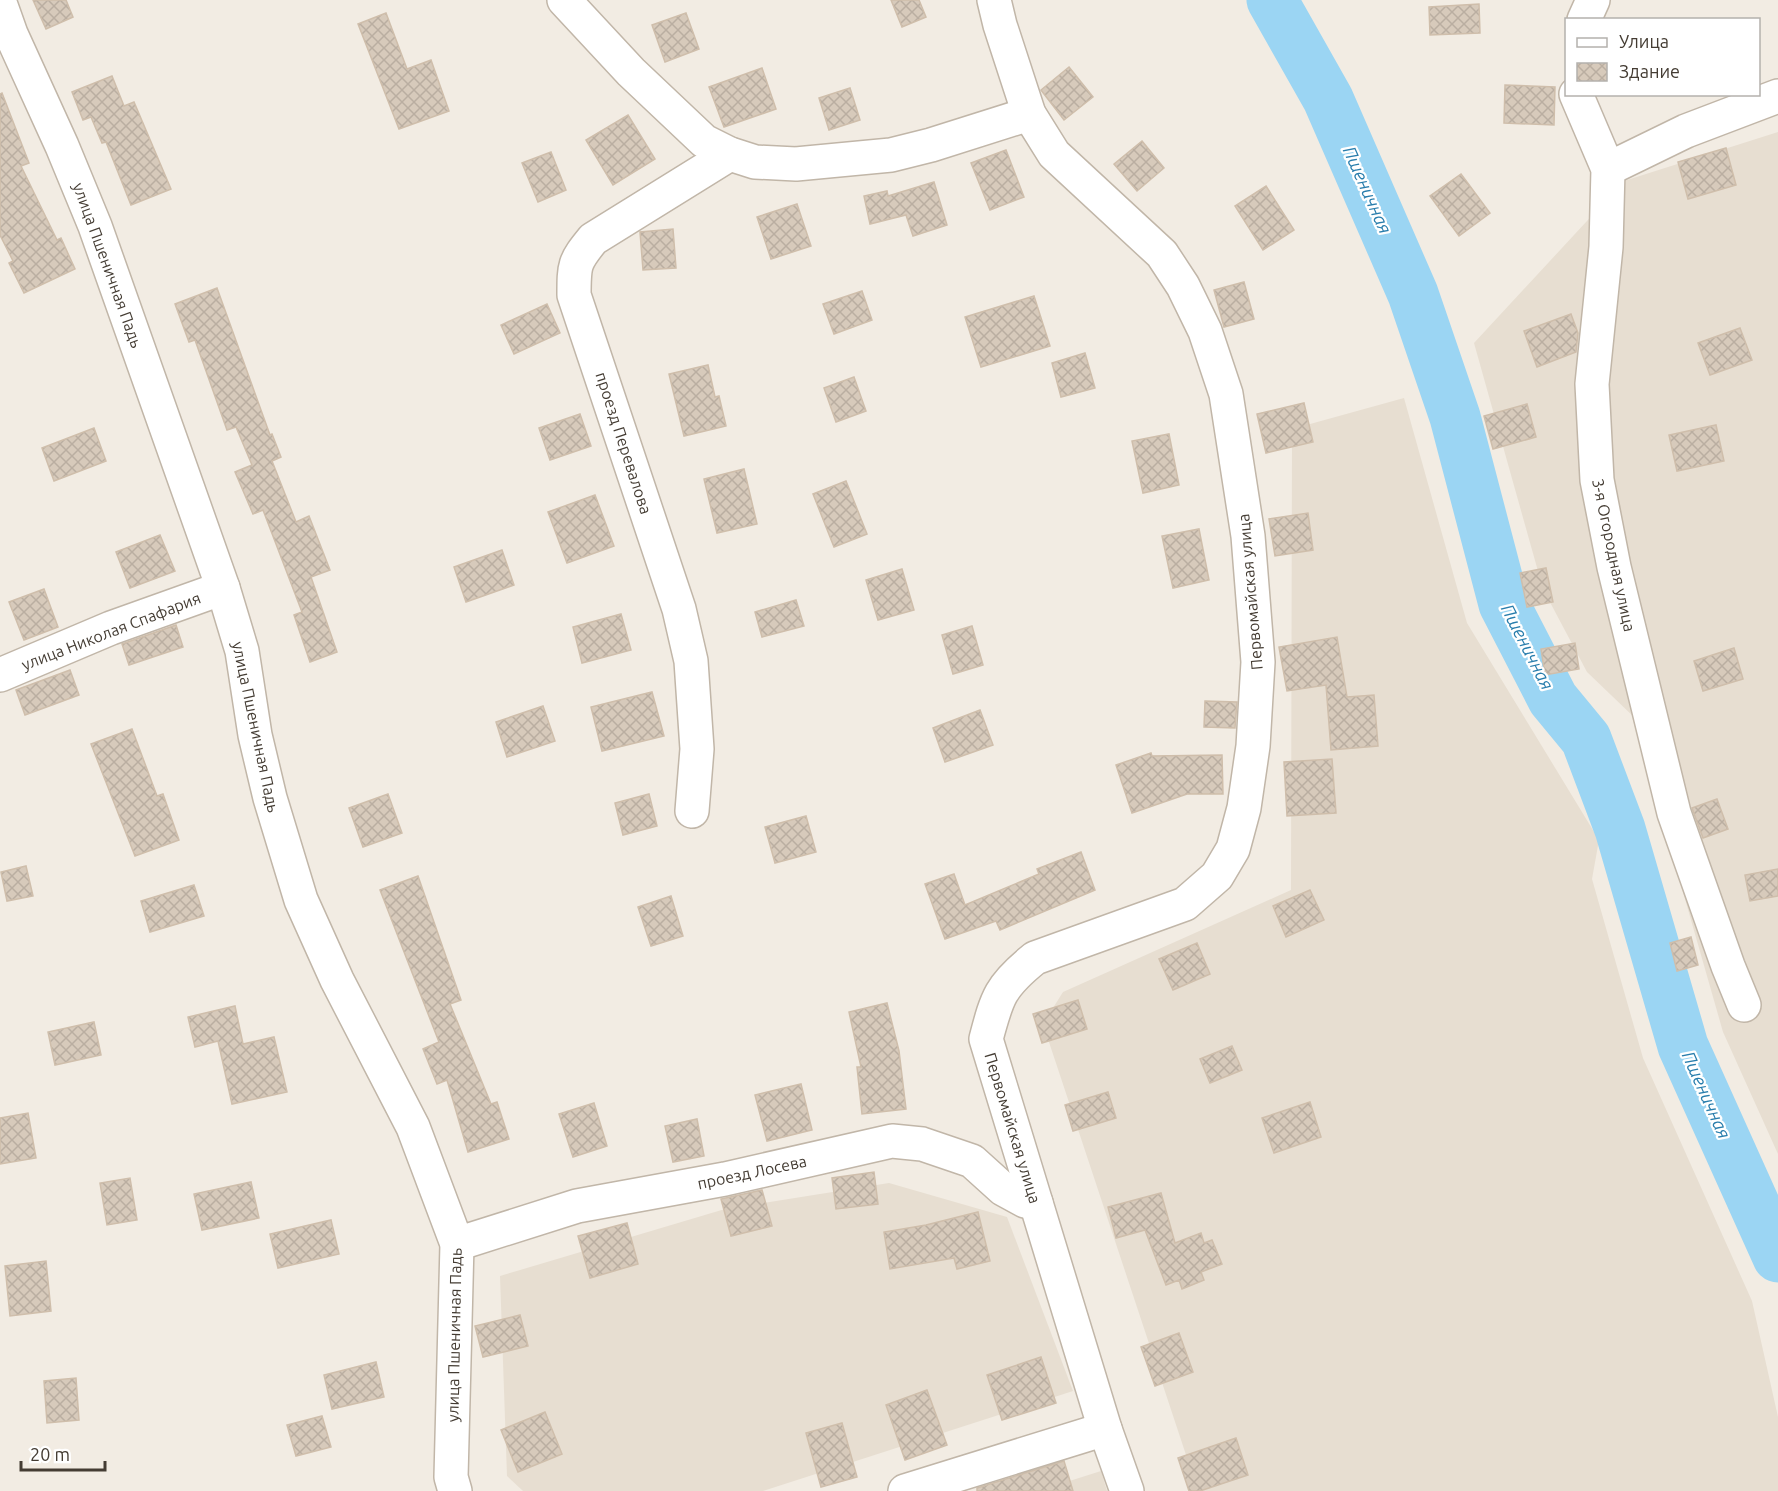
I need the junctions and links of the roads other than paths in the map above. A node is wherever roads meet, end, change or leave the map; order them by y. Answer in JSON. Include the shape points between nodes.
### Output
{"nodes":[{"id":1,"x":564,"y":0,"type":"edge"},
{"id":2,"x":994,"y":0,"type":"edge"},
{"id":3,"x":1593,"y":0,"type":"edge"},
{"id":4,"x":0,"y":3,"type":"edge"},
{"id":5,"x":1585,"y":18,"type":"edge"},
{"id":6,"x":1577,"y":96,"type":"edge"},
{"id":7,"x":1778,"y":96,"type":"edge"},
{"id":8,"x":1029,"y":114,"type":"junction"},
{"id":9,"x":730,"y":154,"type":"junction"},
{"id":10,"x":1608,"y":169,"type":"junction"},
{"id":11,"x":223,"y":588,"type":"junction"},
{"id":12,"x":0,"y":675,"type":"edge"},
{"id":13,"x":692,"y":811,"type":"dead end"},
{"id":14,"x":1744,"y":1005,"type":"dead end"},
{"id":15,"x":1036,"y":1203,"type":"junction"},
{"id":16,"x":457,"y":1245,"type":"junction"},
{"id":17,"x":1105,"y":1429,"type":"junction"},
{"id":18,"x":455,"y":1491,"type":"edge"},
{"id":19,"x":905,"y":1491,"type":"edge"},
{"id":20,"x":1127,"y":1491,"type":"edge"}],
"edges":[{"from":1,"to":9,"type":"street","via":[[683,123],[704,141]]},
{"from":2,"to":8,"type":"street","name":"Первомайская улица"},
{"from":3,"to":5,"type":"street"},
{"from":4,"to":11,"type":"street","name":"улица Пшеничная Падь","via":[[95,226]]},
{"from":6,"to":10,"type":"street","name":"3-я Огородная улица"},
{"from":7,"to":10,"type":"street","via":[[1686,131]]},
{"from":8,"to":9,"type":"street","via":[[891,155],[796,165],[755,162]]},
{"from":8,"to":15,"type":"street","name":"Первомайская улица","via":[[1054,154],[1162,254],[1205,331],[1226,394],[1248,536],[1258,662],[1253,746],[1244,808],[1233,849],[1216,876],[1185,904],[1035,958],[1002,990],[992,1014],[986,1039]]},
{"from":9,"to":13,"type":"street","name":"проезд Перевалова","via":[[593,238],[577,258],[574,273],[574,295],[679,609],[691,660],[697,749]]},
{"from":10,"to":14,"type":"street","name":"3-я Огородная улица","via":[[1606,247],[1592,384],[1597,480],[1614,567],[1674,813]]},
{"from":11,"to":12,"type":"street","name":"улица Николая Спафария","via":[[111,628]]},
{"from":11,"to":16,"type":"street","name":"улица Пшеничная Падь","via":[[242,651],[270,798],[301,900],[337,980],[413,1127]]},
{"from":15,"to":16,"type":"street","name":"проезд Лосева","via":[[1004,1189],[972,1161],[922,1144],[892,1141],[725,1179],[577,1206]]},
{"from":15,"to":17,"type":"street","name":"Первомайская улица"},
{"from":16,"to":18,"type":"street","name":"улица Пшеничная Падь","via":[[451,1477]]},
{"from":17,"to":19,"type":"street"},
{"from":17,"to":20,"type":"street","name":"Первомайская улица"}]}
